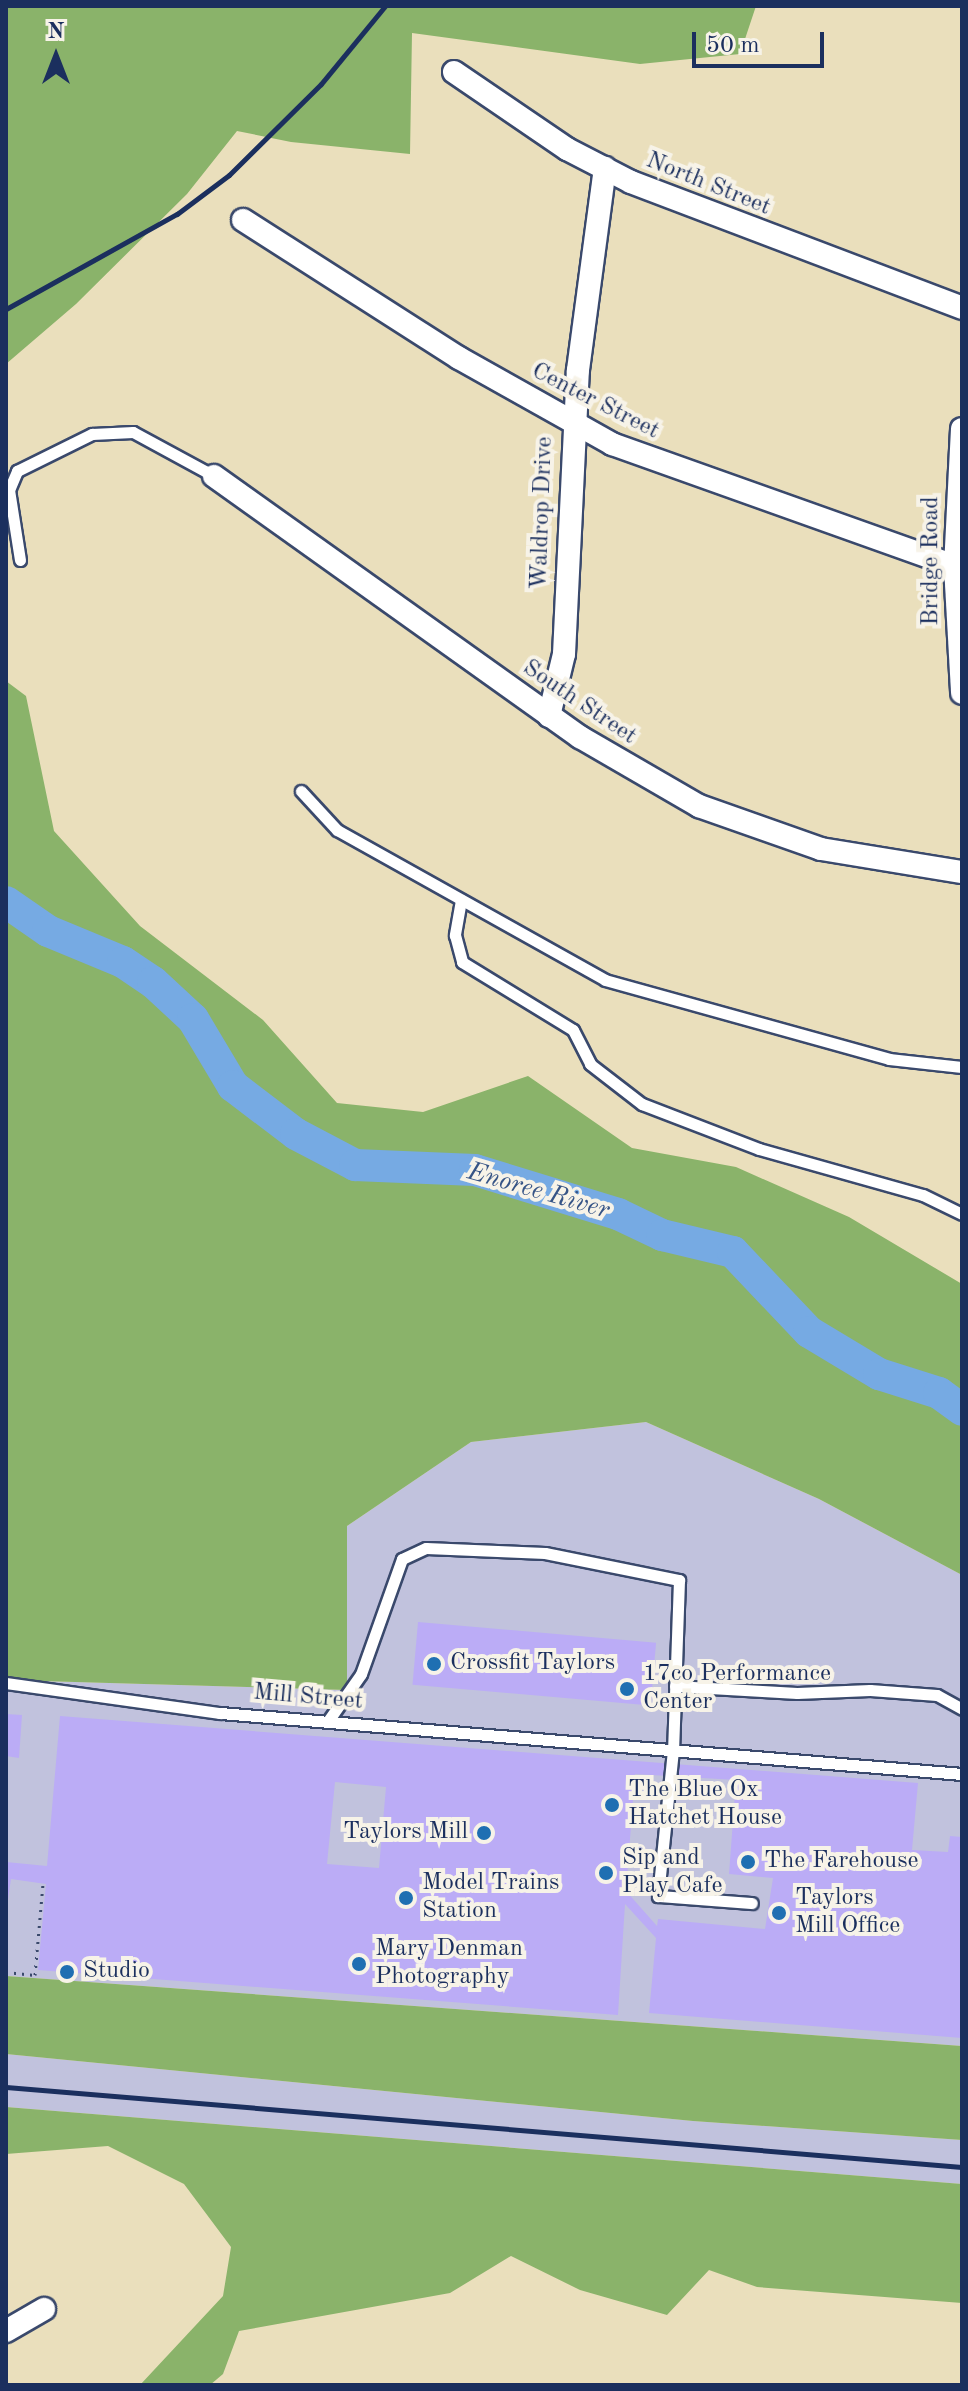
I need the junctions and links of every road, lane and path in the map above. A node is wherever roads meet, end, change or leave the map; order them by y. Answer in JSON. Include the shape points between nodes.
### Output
{"nodes":[{"id":1,"x":454,"y":72,"type":"dead end"},
{"id":2,"x":605,"y":168,"type":"junction"},
{"id":3,"x":243,"y":220,"type":"dead end"},
{"id":4,"x":962,"y":308,"type":"edge"},
{"id":5,"x":573,"y":424,"type":"junction"},
{"id":6,"x":962,"y":429,"type":"edge"},
{"id":7,"x":214,"y":476,"type":"joint"},
{"id":8,"x":20,"y":560,"type":"dead end"},
{"id":9,"x":955,"y":566,"type":"junction"},
{"id":10,"x":961,"y":663,"type":"edge"},
{"id":11,"x":962,"y":693,"type":"edge"},
{"id":12,"x":549,"y":716,"type":"junction"},
{"id":13,"x":301,"y":791,"type":"dead end"},
{"id":14,"x":962,"y":872,"type":"edge"},
{"id":15,"x":461,"y":900,"type":"junction"},
{"id":16,"x":962,"y":1067,"type":"edge"},
{"id":17,"x":962,"y":1214,"type":"edge"},
{"id":18,"x":6,"y":1683,"type":"edge"},
{"id":19,"x":675,"y":1686,"type":"junction"},
{"id":20,"x":962,"y":1709,"type":"edge"},
{"id":21,"x":328,"y":1721,"type":"junction"},
{"id":22,"x":673,"y":1750,"type":"junction"},
{"id":23,"x":962,"y":1774,"type":"edge"},
{"id":24,"x":43,"y":1883,"type":"dead end"},
{"id":25,"x":752,"y":1903,"type":"dead end"},
{"id":26,"x":6,"y":1972,"type":"edge"},
{"id":27,"x":44,"y":2309,"type":"dead end"},
{"id":28,"x":6,"y":2331,"type":"edge"}],
"edges":[{"from":1,"to":2,"type":"street","name":"North Street"},
{"from":2,"to":4,"type":"street","name":"North Street","via":[[669,199]]},
{"from":2,"to":5,"type":"street","name":"Waldrop Drive"},
{"from":3,"to":5,"type":"street","name":"Center Street"},
{"from":5,"to":9,"type":"street","name":"Center Street","via":[[641,457]]},
{"from":5,"to":12,"type":"street","name":"Waldrop Drive","via":[[564,654]]},
{"from":6,"to":9,"type":"street","name":"Bridge Road"},
{"from":7,"to":8,"type":"lane","via":[[133,432],[92,434],[17,471],[9,490]]},
{"from":7,"to":12,"type":"street","name":"South Street"},
{"from":9,"to":10,"type":"street","name":"Bridge Road"},
{"from":10,"to":11,"type":"street","name":"Bridge Road"},
{"from":12,"to":14,"type":"street","name":"South Street","via":[[662,786],[760,831],[861,858]]},
{"from":13,"to":15,"type":"lane","via":[[337,830]]},
{"from":15,"to":16,"type":"lane","via":[[605,980],[889,1059]]},
{"from":15,"to":17,"type":"lane","via":[[455,935],[462,962],[573,1030],[590,1064],[642,1104],[759,1149],[923,1195]]},
{"from":18,"to":21,"type":"lane","name":"Mill Street","via":[[220,1713]]},
{"from":19,"to":20,"type":"lane","via":[[937,1695]]},
{"from":19,"to":21,"type":"lane","via":[[679,1580],[545,1553],[426,1548],[402,1559],[361,1674]]},
{"from":19,"to":22,"type":"lane"},
{"from":21,"to":22,"type":"lane","name":"Mill Street"},
{"from":22,"to":23,"type":"lane","name":"Mill Street"},
{"from":22,"to":25,"type":"lane","via":[[658,1896]]},
{"from":24,"to":26,"type":"path","via":[[35,1975]]},
{"from":27,"to":28,"type":"street"}]}
